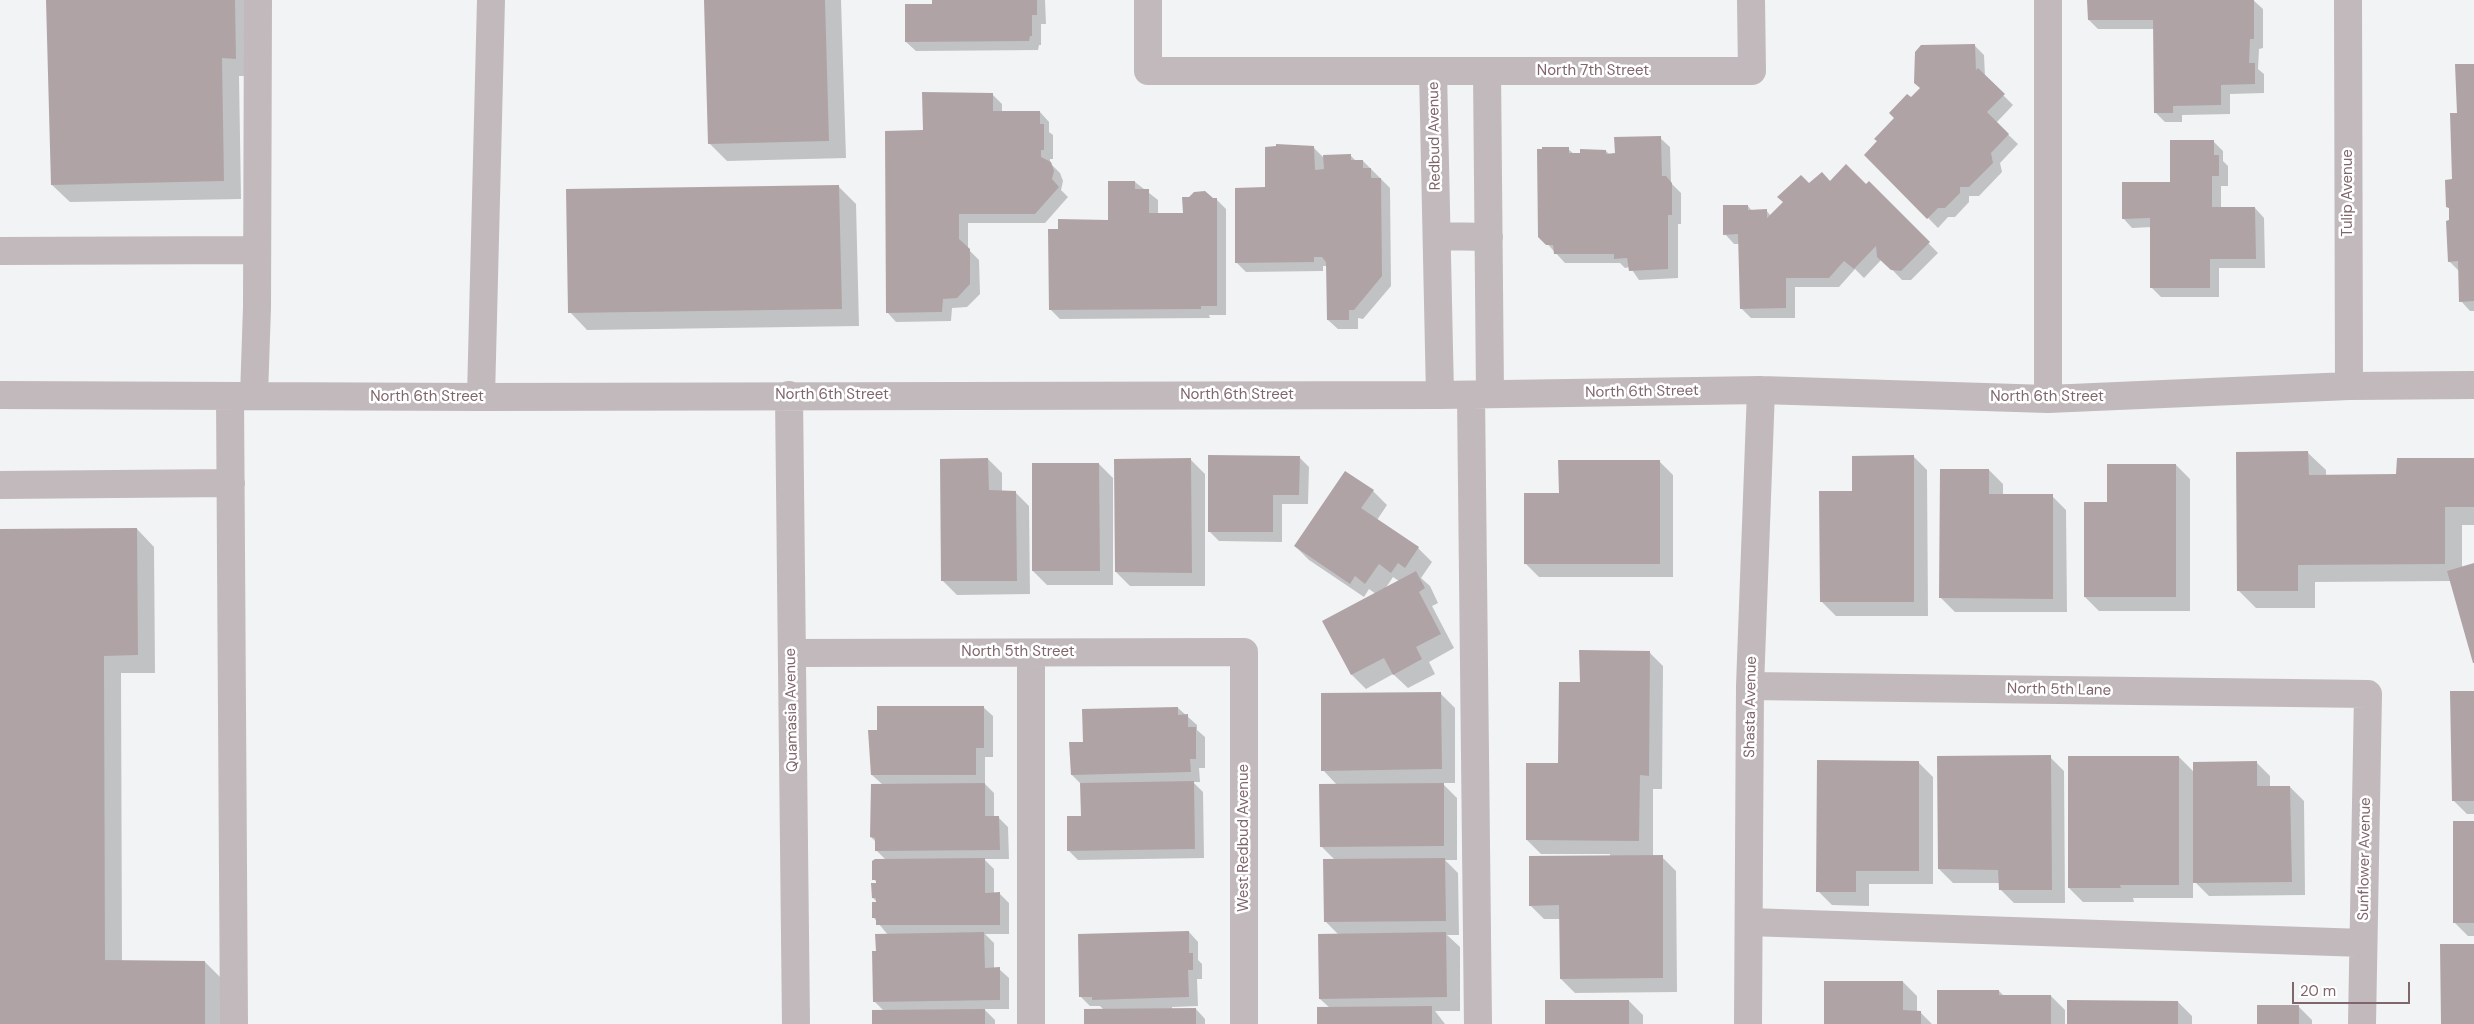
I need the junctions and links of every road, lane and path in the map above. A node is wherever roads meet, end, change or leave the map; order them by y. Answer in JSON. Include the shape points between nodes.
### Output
{"nodes":[{"id":1,"x":258,"y":0,"type":"edge"},
{"id":2,"x":491,"y":0,"type":"edge"},
{"id":3,"x":1148,"y":0,"type":"edge"},
{"id":4,"x":1751,"y":0,"type":"edge"},
{"id":5,"x":2048,"y":0,"type":"edge"},
{"id":6,"x":2348,"y":0,"type":"edge"},
{"id":7,"x":1433,"y":71,"type":"junction"},
{"id":8,"x":1487,"y":71,"type":"junction"},
{"id":9,"x":1437,"y":236,"type":"junction"},
{"id":10,"x":1489,"y":237,"type":"junction"},
{"id":11,"x":257,"y":250,"type":"junction"},
{"id":12,"x":0,"y":251,"type":"edge"},
{"id":13,"x":2474,"y":385,"type":"edge"},
{"id":14,"x":2348,"y":386,"type":"junction"},
{"id":15,"x":1760,"y":390,"type":"junction"},
{"id":16,"x":0,"y":394,"type":"edge"},
{"id":17,"x":789,"y":395,"type":"junction"},
{"id":18,"x":1440,"y":395,"type":"junction"},
{"id":19,"x":1480,"y":395,"type":"junction"},
{"id":20,"x":242,"y":396,"type":"junction"},
{"id":21,"x":481,"y":397,"type":"junction"},
{"id":22,"x":2048,"y":399,"type":"junction"},
{"id":23,"x":231,"y":483,"type":"junction"},
{"id":24,"x":0,"y":485,"type":"edge"},
{"id":25,"x":1031,"y":652,"type":"junction"},
{"id":26,"x":1244,"y":652,"type":"joint"},
{"id":27,"x":792,"y":653,"type":"junction"},
{"id":28,"x":1750,"y":686,"type":"junction"},
{"id":29,"x":2368,"y":694,"type":"joint"},
{"id":30,"x":1749,"y":922,"type":"junction"},
{"id":31,"x":2363,"y":943,"type":"junction"},
{"id":32,"x":234,"y":1024,"type":"edge"},
{"id":33,"x":796,"y":1024,"type":"edge"},
{"id":34,"x":1031,"y":1024,"type":"edge"},
{"id":35,"x":1244,"y":1024,"type":"edge"},
{"id":36,"x":1478,"y":1024,"type":"edge"},
{"id":37,"x":1748,"y":1024,"type":"edge"},
{"id":38,"x":2362,"y":1024,"type":"edge"}],
"edges":[{"from":1,"to":11,"type":"street"},
{"from":2,"to":21,"type":"street"},
{"from":3,"to":7,"type":"street","name":"Redbud Avenue","via":[[1148,70]]},
{"from":4,"to":8,"type":"street","name":"North 7th Street","via":[[1752,72]]},
{"from":5,"to":22,"type":"street"},
{"from":6,"to":14,"type":"street","name":"Tulip Avenue"},
{"from":7,"to":8,"type":"street","name":"North 7th Street"},
{"from":7,"to":9,"type":"street","name":"Redbud Avenue"},
{"from":8,"to":10,"type":"street"},
{"from":9,"to":10,"type":"street"},
{"from":9,"to":18,"type":"street","name":"Redbud Avenue"},
{"from":10,"to":19,"type":"street"},
{"from":11,"to":12,"type":"street"},
{"from":11,"to":20,"type":"street"},
{"from":13,"to":14,"type":"street","name":"North 6th Street"},
{"from":14,"to":22,"type":"street","name":"North 6th Street"},
{"from":15,"to":19,"type":"street","name":"North 6th Street"},
{"from":15,"to":22,"type":"street","name":"North 6th Street"},
{"from":15,"to":28,"type":"street","name":"Shasta Avenue"},
{"from":16,"to":20,"type":"street","name":"North 6th Street"},
{"from":17,"to":18,"type":"street","name":"North 6th Street"},
{"from":17,"to":21,"type":"street","name":"North 6th Street"},
{"from":17,"to":27,"type":"street","name":"Quamasia Avenue"},
{"from":18,"to":19,"type":"street","name":"North 6th Street"},
{"from":19,"to":36,"type":"street"},
{"from":20,"to":21,"type":"street","name":"North 6th Street"},
{"from":20,"to":23,"type":"street"},
{"from":23,"to":24,"type":"street"},
{"from":23,"to":32,"type":"street"},
{"from":25,"to":26,"type":"street","name":"North 5th Street"},
{"from":25,"to":27,"type":"street","name":"North 5th Street"},
{"from":25,"to":34,"type":"street"},
{"from":26,"to":35,"type":"street","name":"West Redbud Avenue"},
{"from":27,"to":33,"type":"street","name":"Quamasia Avenue"},
{"from":28,"to":29,"type":"street","name":"North 5th Lane"},
{"from":28,"to":30,"type":"street","name":"Shasta Avenue"},
{"from":29,"to":31,"type":"street","name":"Sunflower Avenue"},
{"from":30,"to":31,"type":"street"},
{"from":30,"to":37,"type":"street","name":"Shasta Avenue"},
{"from":31,"to":38,"type":"street","name":"Sunflower Avenue"}]}
